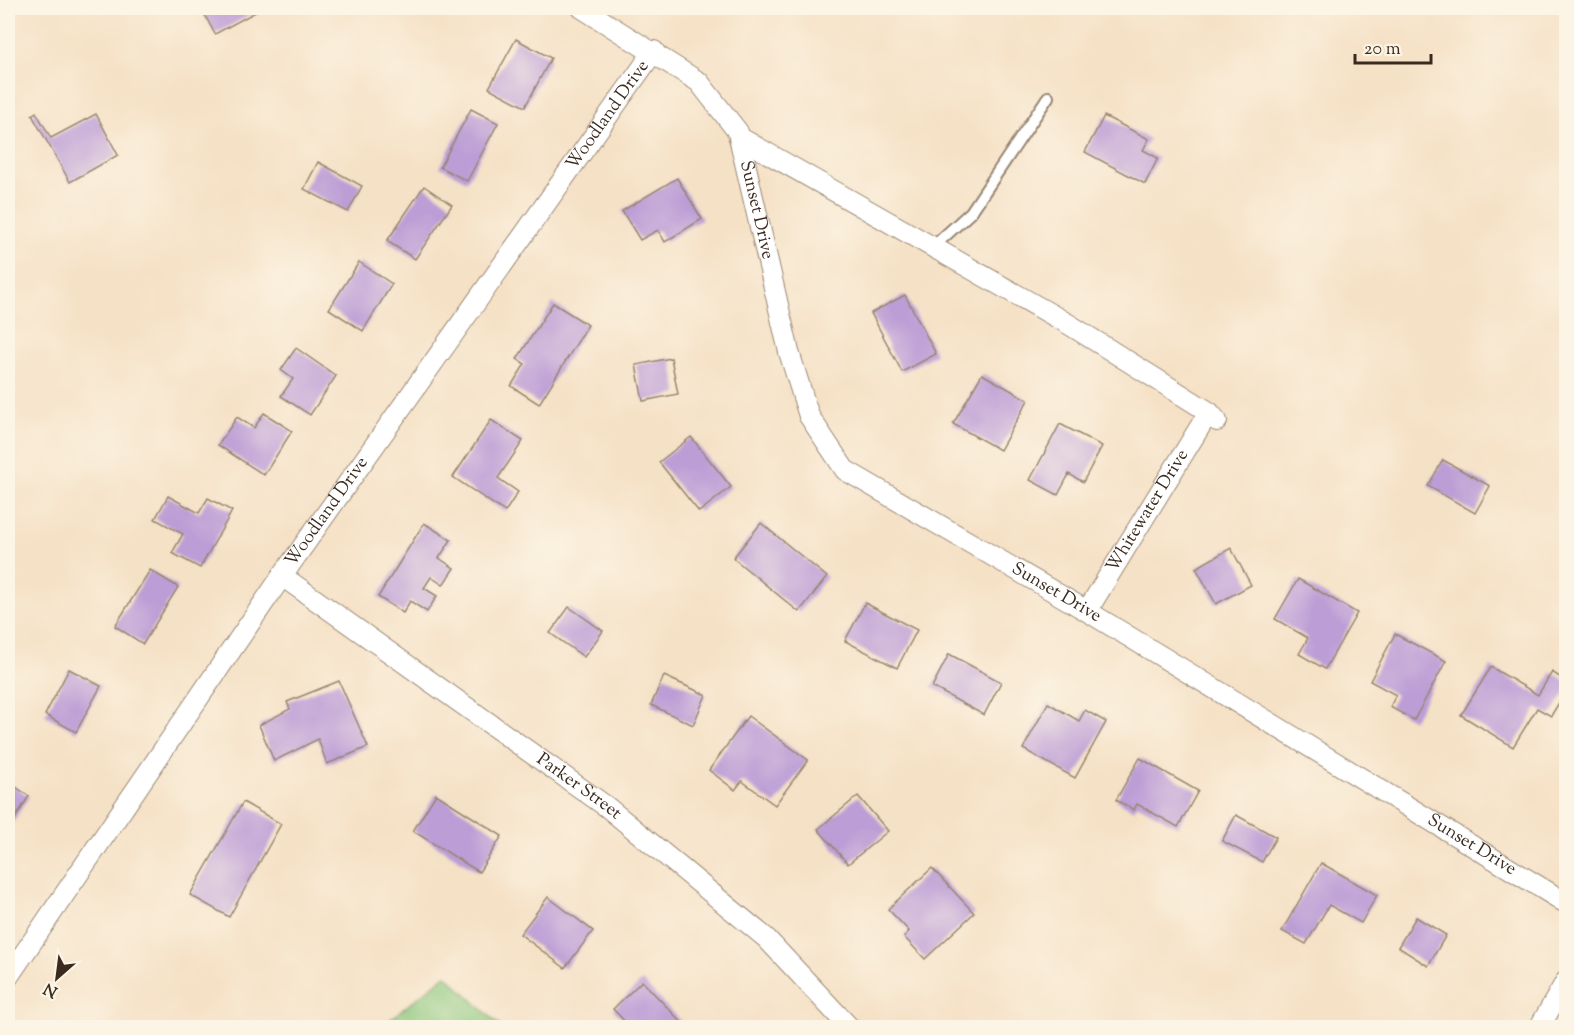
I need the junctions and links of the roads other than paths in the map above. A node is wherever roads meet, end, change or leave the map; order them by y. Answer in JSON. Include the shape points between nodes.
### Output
{"nodes":[{"id":1,"x":582,"y":8,"type":"edge"},
{"id":2,"x":654,"y":51,"type":"junction"},
{"id":3,"x":1048,"y":97,"type":"dead end"},
{"id":4,"x":739,"y":137,"type":"junction"},
{"id":5,"x":933,"y":247,"type":"junction"},
{"id":6,"x":1213,"y":416,"type":"joint"},
{"id":7,"x":282,"y":576,"type":"junction"},
{"id":8,"x":1087,"y":611,"type":"junction"},
{"id":9,"x":1566,"y":903,"type":"edge"},
{"id":10,"x":8,"y":977,"type":"edge"},
{"id":11,"x":1566,"y":981,"type":"edge"},
{"id":12,"x":850,"y":1028,"type":"edge"},
{"id":13,"x":1539,"y":1028,"type":"edge"}],
"edges":[{"from":1,"to":2,"type":"street","name":"Sunset Drive"},
{"from":2,"to":4,"type":"street","name":"Sunset Drive","via":[[699,82]]},
{"from":2,"to":7,"type":"street","name":"Woodland Drive"},
{"from":3,"to":5,"type":"lane","via":[[971,212]]},
{"from":4,"to":5,"type":"street","name":"Sunset Drive"},
{"from":4,"to":8,"type":"street","name":"Sunset Drive","via":[[789,352],[808,416],[845,470]]},
{"from":5,"to":6,"type":"street","name":"Sunset Drive","via":[[1070,325]]},
{"from":6,"to":8,"type":"street","name":"Whitewater Drive"},
{"from":7,"to":10,"type":"street","name":"Woodland Drive"},
{"from":7,"to":12,"type":"street","name":"Parker Street","via":[[606,807],[766,938]]},
{"from":8,"to":9,"type":"street","name":"Sunset Drive"},
{"from":11,"to":13,"type":"street"}]}
